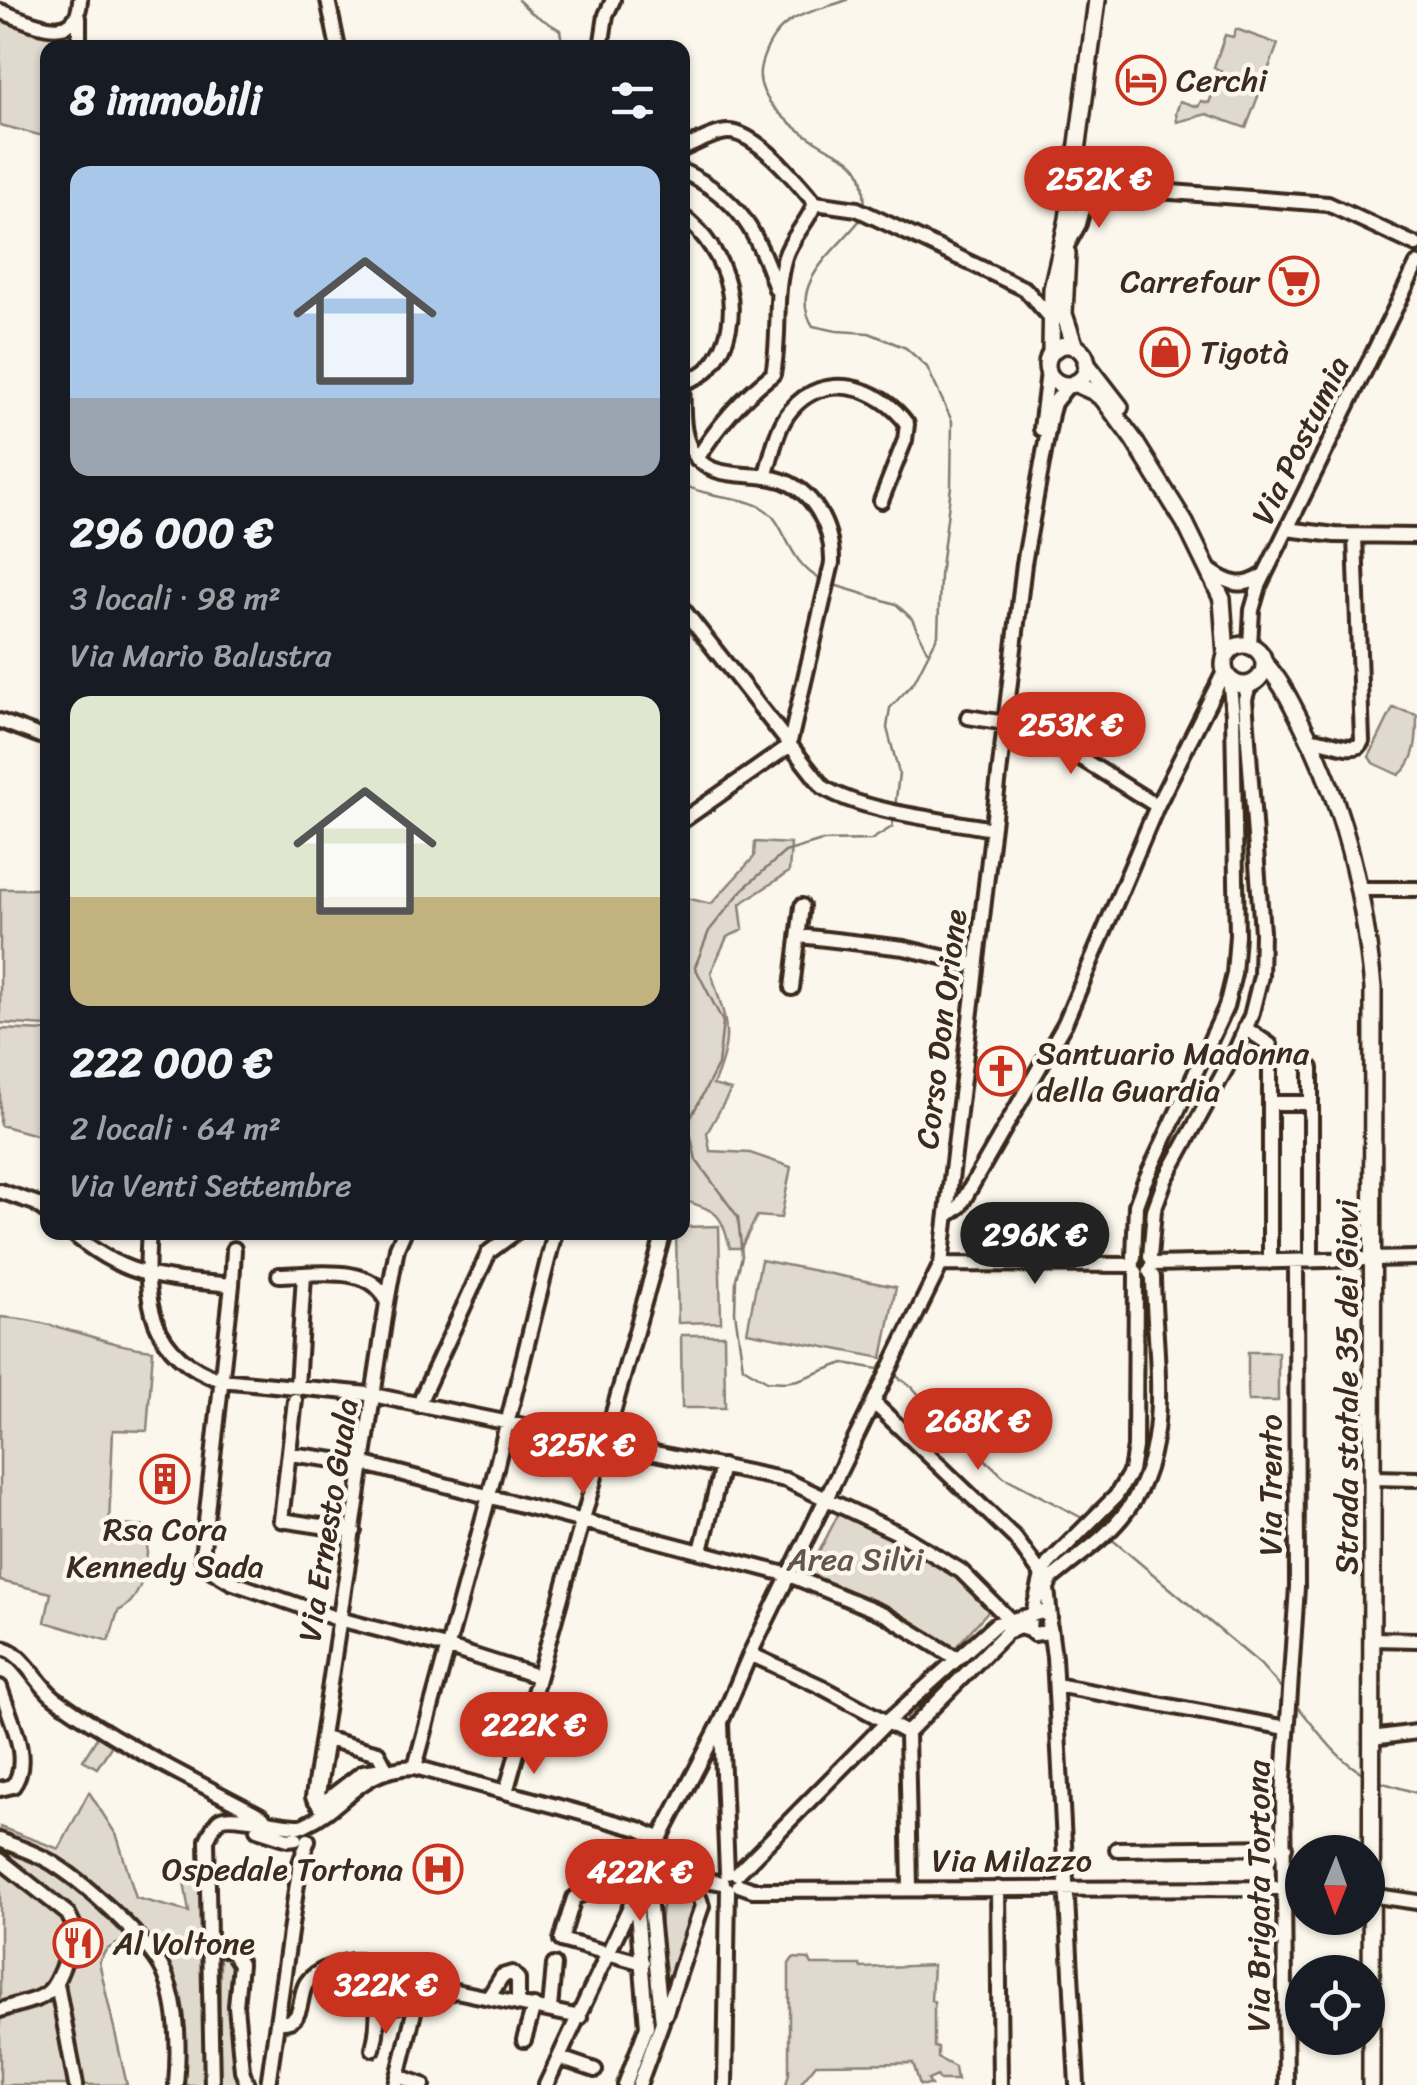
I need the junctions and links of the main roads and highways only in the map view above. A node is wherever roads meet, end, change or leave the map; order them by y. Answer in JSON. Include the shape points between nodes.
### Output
{"nodes":[{"id":1,"x":1097,"y":0,"type":"edge"},
{"id":2,"x":1068,"y":220,"type":"junction"},
{"id":3,"x":1055,"y":315,"type":"junction"},
{"id":4,"x":1075,"y":346,"type":"junction"},
{"id":5,"x":1051,"y":352,"type":"junction"},
{"id":6,"x":1086,"y":363,"type":"junction"},
{"id":7,"x":1071,"y":384,"type":"junction"},
{"id":8,"x":1133,"y":439,"type":"junction"},
{"id":9,"x":1226,"y":617,"type":"junction"},
{"id":10,"x":1247,"y":645,"type":"junction"},
{"id":11,"x":1265,"y":664,"type":"junction"},
{"id":12,"x":1227,"y":674,"type":"junction"},
{"id":13,"x":1253,"y":683,"type":"junction"},
{"id":14,"x":1291,"y":704,"type":"junction"},
{"id":15,"x":1371,"y":2085,"type":"edge"}],
"edges":[{"from":1,"to":2,"type":"main road"},
{"from":2,"to":3,"type":"main road"},
{"from":2,"to":3,"type":"main road"},
{"from":3,"to":4,"type":"main road"},
{"from":3,"to":5,"type":"main road"},
{"from":4,"to":5,"type":"main road"},
{"from":4,"to":6,"type":"main road"},
{"from":5,"to":7,"type":"main road","via":[[1048,372]]},
{"from":6,"to":7,"type":"main road"},
{"from":6,"to":8,"type":"main road","via":[[1114,398]]},
{"from":7,"to":8,"type":"main road","via":[[1100,395]]},
{"from":8,"to":9,"type":"main road","via":[[1211,571]]},
{"from":9,"to":10,"type":"main road"},
{"from":9,"to":12,"type":"main road"},
{"from":10,"to":11,"type":"main road","via":[[1261,652]]},
{"from":10,"to":12,"type":"main road","via":[[1237,646]]},
{"from":11,"to":13,"type":"main road"},
{"from":11,"to":14,"type":"main road","name":"Strada statale 35 dei Giovi"},
{"from":12,"to":13,"type":"main road","via":[[1238,684]]},
{"from":13,"to":14,"type":"main road","name":"Strada statale 35 dei Giovi","via":[[1275,689]]},
{"from":14,"to":15,"type":"main road","name":"Strada statale 35 dei Giovi","via":[[1343,821],[1373,988]]}]}
